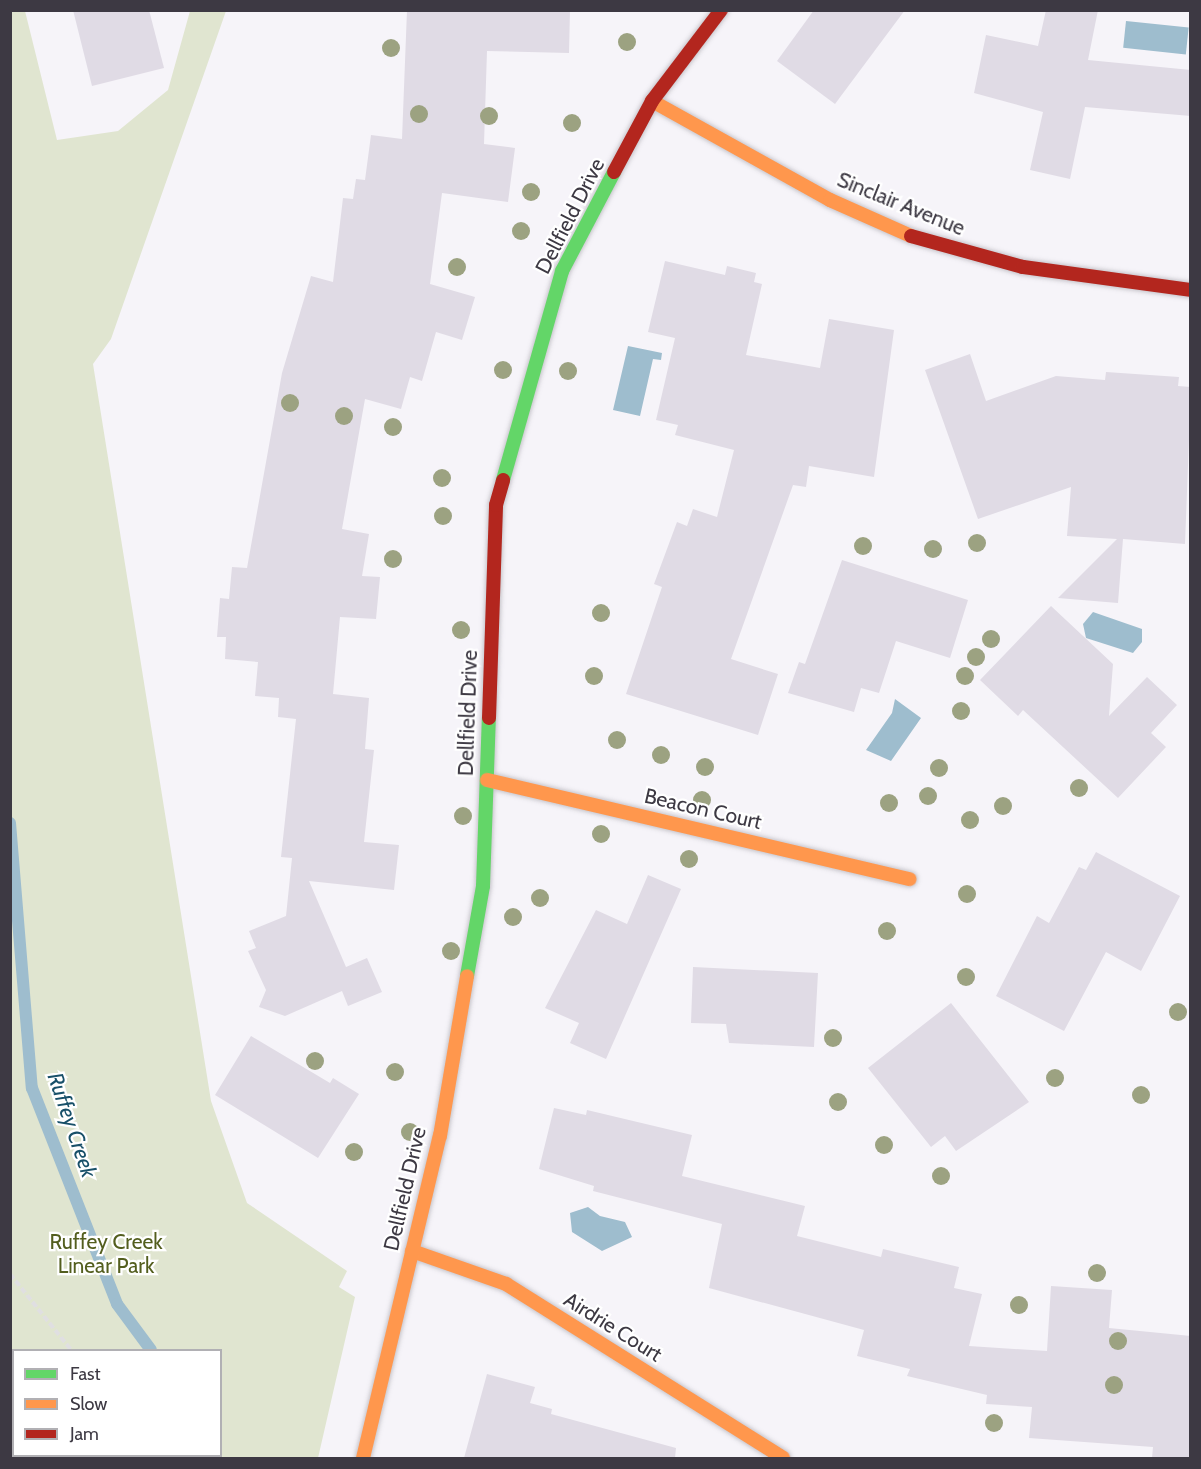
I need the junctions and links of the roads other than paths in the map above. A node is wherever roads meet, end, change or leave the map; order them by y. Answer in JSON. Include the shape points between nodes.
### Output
{"nodes":[{"id":1,"x":721,"y":10,"type":"edge"},
{"id":2,"x":652,"y":101,"type":"junction"},
{"id":3,"x":1191,"y":290,"type":"edge"},
{"id":4,"x":487,"y":780,"type":"junction"},
{"id":5,"x":910,"y":879,"type":"dead end"},
{"id":6,"x":412,"y":1251,"type":"junction"},
{"id":7,"x":363,"y":1458,"type":"edge"},
{"id":8,"x":783,"y":1458,"type":"edge"}],
"edges":[{"from":1,"to":2,"type":"street","name":"Dellfield Drive"},
{"from":2,"to":3,"type":"street","name":"Sinclair Avenue","via":[[830,200],[926,242],[1023,267]]},
{"from":2,"to":4,"type":"street","name":"Dellfield Drive","via":[[562,271],[496,505]]},
{"from":4,"to":5,"type":"street","name":"Beacon Court"},
{"from":4,"to":6,"type":"street","name":"Dellfield Drive","via":[[483,886],[440,1136]]},
{"from":6,"to":7,"type":"street","name":"Dellfield Drive"},
{"from":6,"to":8,"type":"street","name":"Airdrie Court","via":[[506,1284]]}]}
